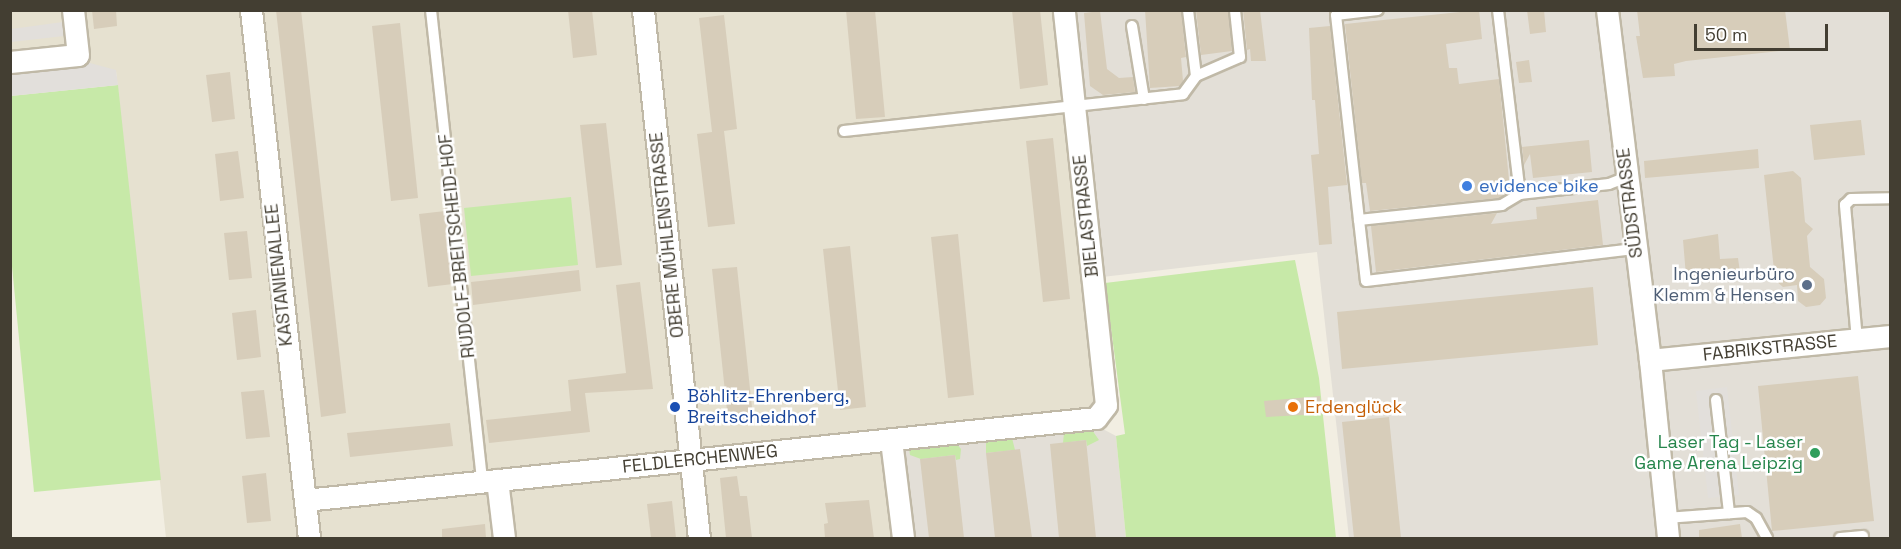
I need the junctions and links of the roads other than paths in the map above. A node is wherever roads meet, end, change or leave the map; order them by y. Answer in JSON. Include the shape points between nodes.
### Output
{"nodes":[{"id":1,"x":73,"y":10,"type":"edge"},
{"id":2,"x":251,"y":10,"type":"edge"},
{"id":3,"x":431,"y":10,"type":"edge"},
{"id":4,"x":643,"y":10,"type":"edge"},
{"id":5,"x":1064,"y":10,"type":"edge"},
{"id":6,"x":1188,"y":10,"type":"edge"},
{"id":7,"x":1235,"y":10,"type":"edge"},
{"id":8,"x":1378,"y":10,"type":"edge"},
{"id":9,"x":1498,"y":10,"type":"edge"},
{"id":10,"x":1607,"y":10,"type":"edge"},
{"id":11,"x":1132,"y":26,"type":"dead end"},
{"id":12,"x":10,"y":62,"type":"edge"},
{"id":13,"x":1196,"y":76,"type":"junction"},
{"id":14,"x":1144,"y":99,"type":"junction"},
{"id":15,"x":1074,"y":107,"type":"junction"},
{"id":16,"x":844,"y":131,"type":"dead end"},
{"id":17,"x":1627,"y":177,"type":"junction"},
{"id":18,"x":1520,"y":194,"type":"junction"},
{"id":19,"x":1890,"y":198,"type":"edge"},
{"id":20,"x":1359,"y":220,"type":"junction"},
{"id":21,"x":1636,"y":249,"type":"junction"},
{"id":22,"x":1890,"y":336,"type":"edge"},
{"id":23,"x":1857,"y":340,"type":"junction"},
{"id":24,"x":1650,"y":360,"type":"junction"},
{"id":25,"x":1716,"y":400,"type":"dead end"},
{"id":26,"x":1095,"y":418,"type":"joint"},
{"id":27,"x":891,"y":440,"type":"junction"},
{"id":28,"x":691,"y":459,"type":"junction"},
{"id":29,"x":490,"y":480,"type":"junction"},
{"id":30,"x":305,"y":500,"type":"junction"},
{"id":31,"x":1729,"y":513,"type":"junction"},
{"id":32,"x":1667,"y":528,"type":"edge"},
{"id":33,"x":1863,"y":536,"type":"dead end"},
{"id":34,"x":309,"y":538,"type":"edge"},
{"id":35,"x":504,"y":538,"type":"edge"},
{"id":36,"x":699,"y":538,"type":"edge"},
{"id":37,"x":903,"y":538,"type":"edge"},
{"id":38,"x":1767,"y":538,"type":"edge"},
{"id":39,"x":1840,"y":538,"type":"edge"}],
"edges":[{"from":1,"to":12,"type":"street","via":[[78,55]]},
{"from":2,"to":30,"type":"street","name":"KASTANIENALLEE"},
{"from":3,"to":29,"type":"lane","name":"RUDOLF-BREITSCHEID-HOF"},
{"from":4,"to":28,"type":"street","name":"OBERE MÜHLENSTRASSE"},
{"from":5,"to":15,"type":"street","name":"BIELASTRASSE"},
{"from":6,"to":13,"type":"lane"},
{"from":7,"to":13,"type":"lane","via":[[1240,57]]},
{"from":8,"to":20,"type":"lane","via":[[1336,15]]},
{"from":9,"to":18,"type":"lane"},
{"from":10,"to":17,"type":"street","name":"SÜDSTRASSE"},
{"from":11,"to":14,"type":"lane"},
{"from":13,"to":14,"type":"lane","via":[[1183,94]]},
{"from":14,"to":15,"type":"lane"},
{"from":15,"to":16,"type":"lane"},
{"from":15,"to":26,"type":"street","name":"BIELASTRASSE","via":[[1106,405]]},
{"from":17,"to":18,"type":"lane","via":[[1609,184]]},
{"from":17,"to":21,"type":"street","name":"SÜDSTRASSE"},
{"from":18,"to":20,"type":"lane","via":[[1502,205]]},
{"from":19,"to":23,"type":"lane","via":[[1851,200],[1845,205]]},
{"from":20,"to":21,"type":"lane","via":[[1366,280]]},
{"from":21,"to":24,"type":"street","name":"SÜDSTRASSE"},
{"from":22,"to":23,"type":"street","name":"FABRIKSTRASSE"},
{"from":23,"to":24,"type":"street","name":"FABRIKSTRASSE"},
{"from":24,"to":32,"type":"street","name":"SÜDSTRASSE"},
{"from":25,"to":31,"type":"lane"},
{"from":26,"to":27,"type":"street","name":"FELDLERCHENWEG"},
{"from":27,"to":28,"type":"street","name":"FELDLERCHENWEG"},
{"from":27,"to":37,"type":"street"},
{"from":28,"to":29,"type":"street","name":"FELDLERCHENWEG"},
{"from":28,"to":36,"type":"street","name":"OBERE MÜHLENSTRASSE"},
{"from":29,"to":30,"type":"street","name":"FELDLERCHENWEG"},
{"from":29,"to":35,"type":"street"},
{"from":30,"to":34,"type":"street","name":"KASTANIENALLEE"},
{"from":31,"to":32,"type":"lane"},
{"from":31,"to":38,"type":"lane","via":[[1747,512],[1756,518]]},
{"from":33,"to":39,"type":"lane"}]}
